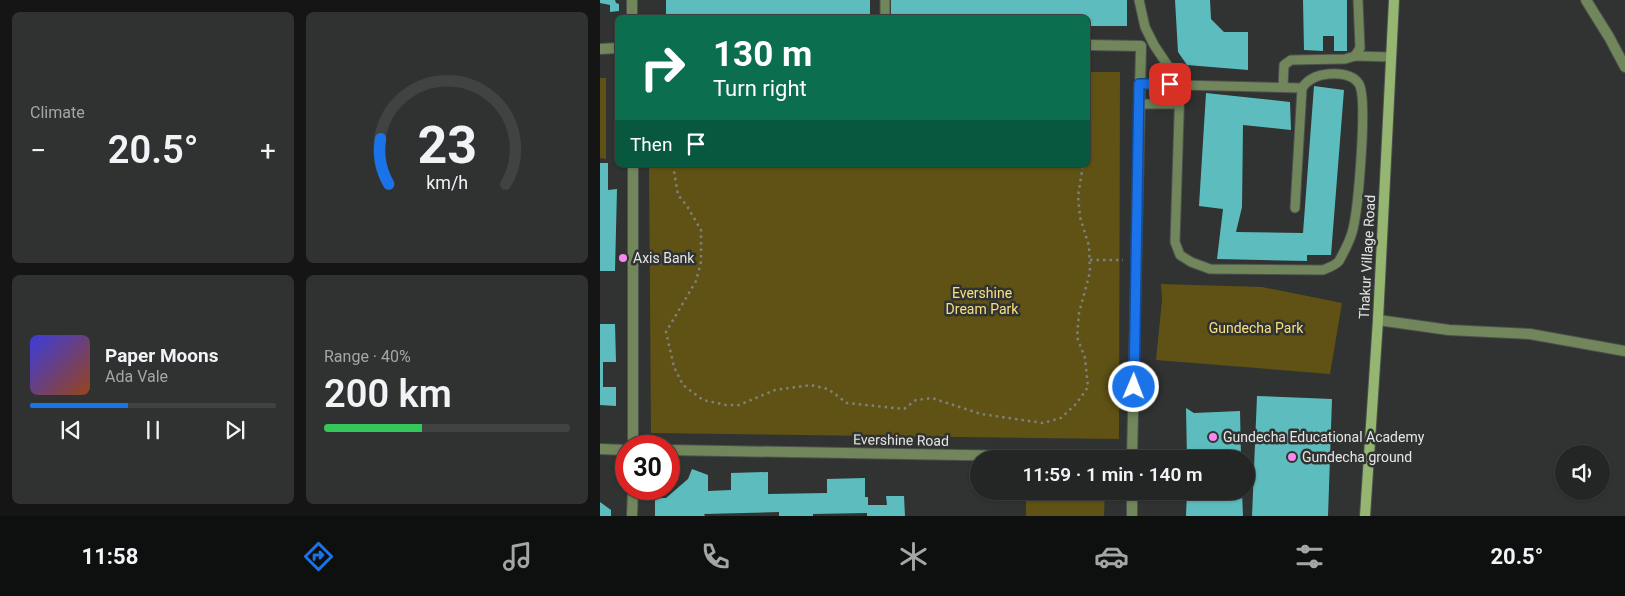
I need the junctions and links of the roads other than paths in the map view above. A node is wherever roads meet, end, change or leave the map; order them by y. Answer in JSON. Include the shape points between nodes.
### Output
{"nodes":[{"id":1,"x":632,"y":0,"type":"edge"},
{"id":2,"x":885,"y":0,"type":"edge"},
{"id":3,"x":1139,"y":0,"type":"edge"},
{"id":4,"x":1358,"y":0,"type":"edge"},
{"id":5,"x":1394,"y":0,"type":"edge"},
{"id":6,"x":1586,"y":0,"type":"edge"},
{"id":7,"x":632,"y":15,"type":"edge"},
{"id":8,"x":885,"y":15,"type":"edge"},
{"id":9,"x":1090,"y":46,"type":"edge"},
{"id":10,"x":615,"y":48,"type":"edge"},
{"id":11,"x":600,"y":49,"type":"edge"},
{"id":12,"x":1355,"y":56,"type":"junction"},
{"id":13,"x":1391,"y":57,"type":"junction"},
{"id":14,"x":1625,"y":67,"type":"edge"},
{"id":15,"x":1139,"y":84,"type":"junction"},
{"id":16,"x":1180,"y":84,"type":"junction"},
{"id":17,"x":1283,"y":88,"type":"junction"},
{"id":18,"x":1302,"y":88,"type":"junction"},
{"id":19,"x":1139,"y":104,"type":"junction"},
{"id":20,"x":1179,"y":104,"type":"junction"},
{"id":21,"x":633,"y":167,"type":"edge"},
{"id":22,"x":1294,"y":208,"type":"dead end"},
{"id":23,"x":1378,"y":320,"type":"junction"},
{"id":24,"x":1625,"y":351,"type":"edge"},
{"id":25,"x":633,"y":435,"type":"edge"},
{"id":26,"x":600,"y":449,"type":"edge"},
{"id":27,"x":615,"y":450,"type":"edge"},
{"id":28,"x":680,"y":450,"type":"edge"},
{"id":29,"x":1132,"y":450,"type":"edge"},
{"id":30,"x":970,"y":455,"type":"edge"},
{"id":31,"x":633,"y":500,"type":"edge"},
{"id":32,"x":1132,"y":500,"type":"edge"},
{"id":33,"x":632,"y":516,"type":"edge"},
{"id":34,"x":1132,"y":516,"type":"edge"},
{"id":35,"x":1365,"y":516,"type":"edge"}],
"edges":[{"from":1,"to":7,"type":"street"},
{"from":2,"to":8,"type":"lane"},
{"from":3,"to":16,"type":"lane","via":[[1145,27],[1154,46]]},
{"from":4,"to":12,"type":"lane","via":[[1360,48]]},
{"from":5,"to":13,"type":"street","name":"Thakur Village Road"},
{"from":6,"to":14,"type":"street"},
{"from":9,"to":15,"type":"street","name":"Evershine Road","via":[[1141,46]]},
{"from":10,"to":11,"type":"street"},
{"from":12,"to":13,"type":"lane"},
{"from":12,"to":17,"type":"lane","via":[[1345,60],[1291,60],[1284,65]]},
{"from":13,"to":23,"type":"street","name":"Thakur Village Road"},
{"from":15,"to":16,"type":"lane"},
{"from":15,"to":19,"type":"street","name":"Evershine Road"},
{"from":16,"to":17,"type":"lane"},
{"from":16,"to":20,"type":"lane"},
{"from":17,"to":18,"type":"lane"},
{"from":18,"to":20,"type":"lane","via":[[1312,78],[1332,73],[1344,74],[1355,80],[1362,91],[1362,161],[1353,230],[1338,262],[1323,270],[1210,269],[1180,256],[1175,242]]},
{"from":18,"to":22,"type":"lane"},
{"from":19,"to":20,"type":"lane"},
{"from":19,"to":29,"type":"street","name":"Evershine Road"},
{"from":21,"to":25,"type":"street"},
{"from":23,"to":24,"type":"street","via":[[1449,330],[1530,334]]},
{"from":23,"to":35,"type":"street","name":"Thakur Village Road"},
{"from":26,"to":27,"type":"street"},
{"from":28,"to":30,"type":"street","name":"Evershine Road"},
{"from":31,"to":33,"type":"street"},
{"from":32,"to":34,"type":"street"}]}
